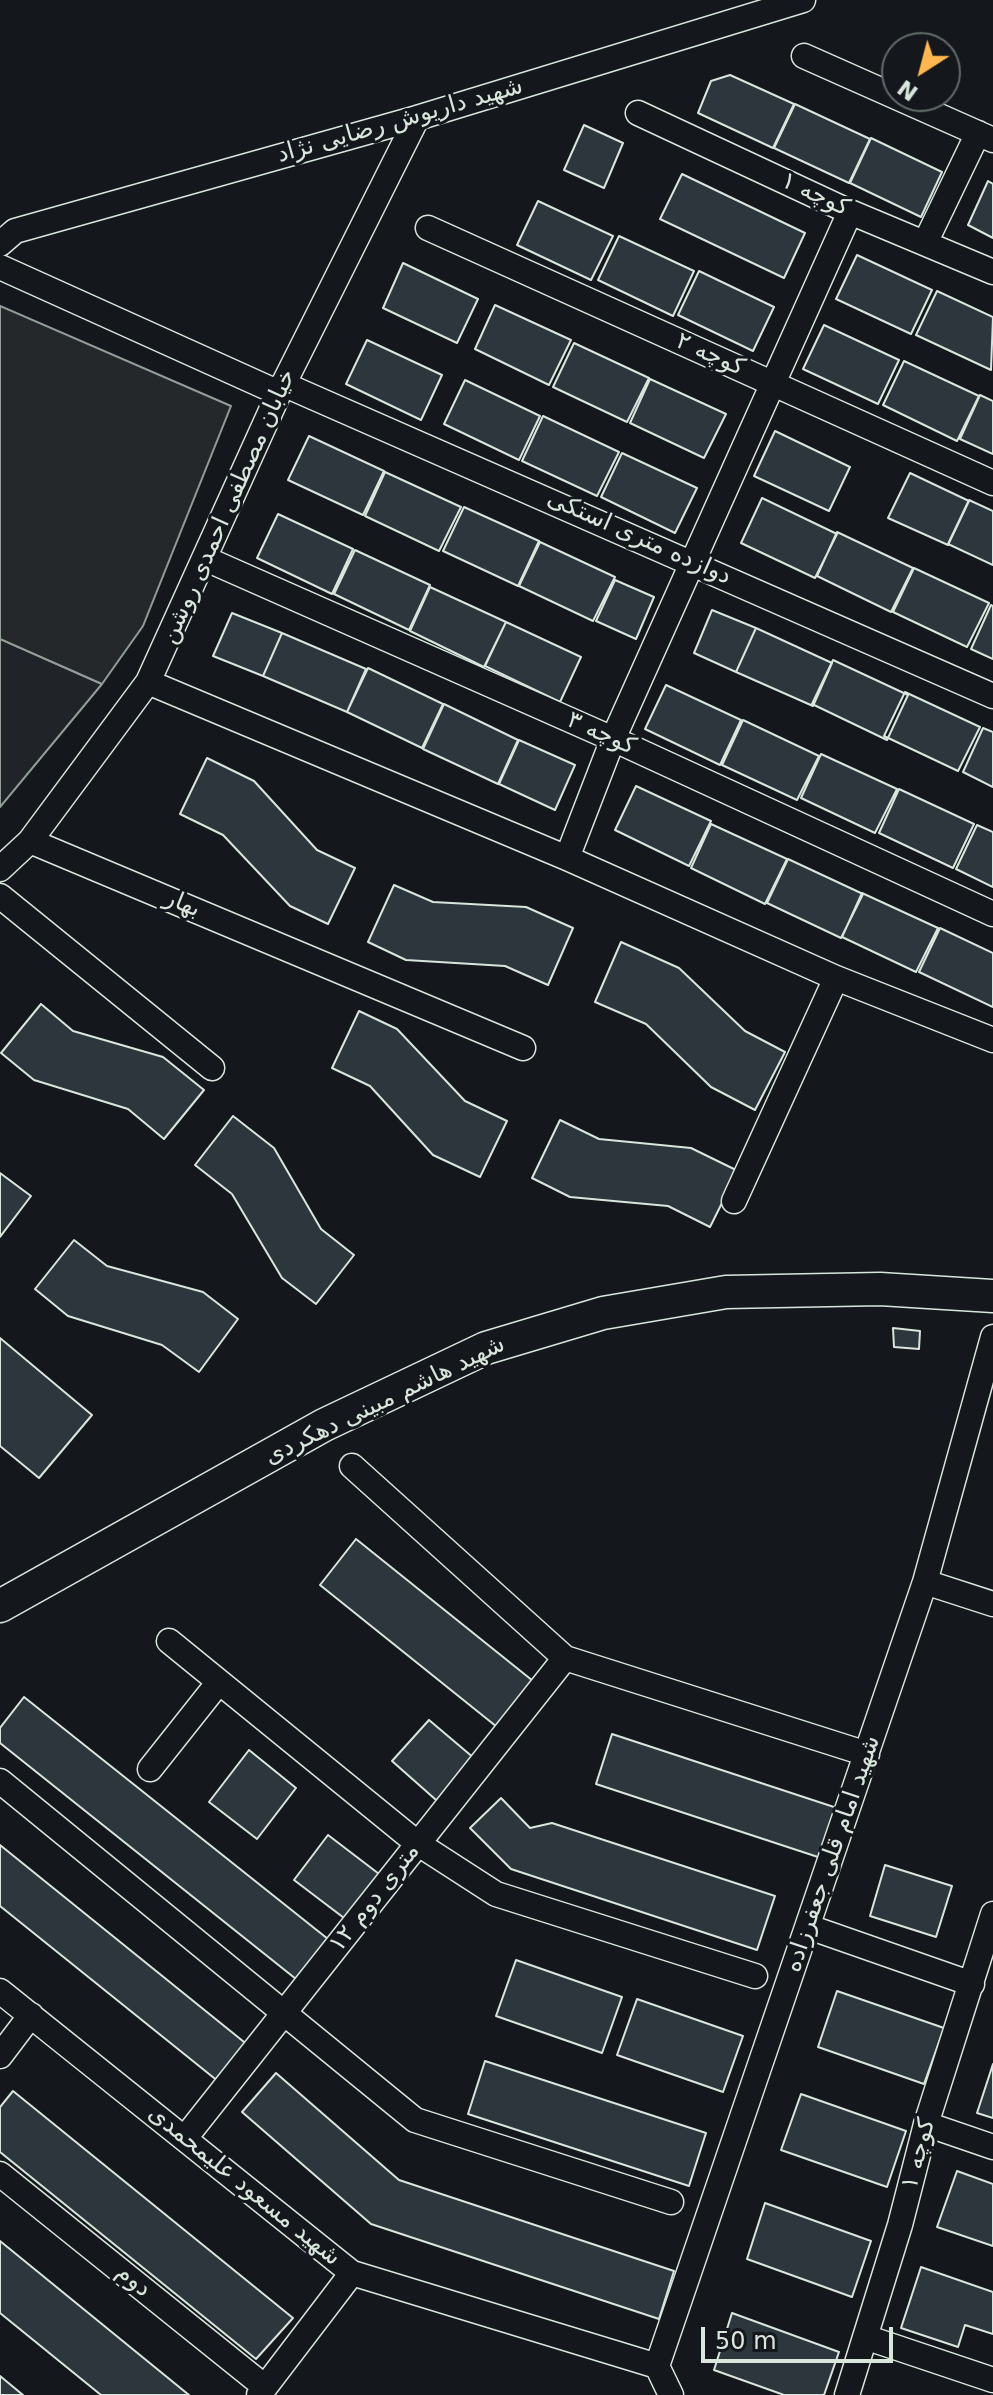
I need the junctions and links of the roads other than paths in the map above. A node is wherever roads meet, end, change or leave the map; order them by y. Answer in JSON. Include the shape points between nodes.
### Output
{"nodes":[{"id":1,"x":803,"y":0,"type":"edge"},
{"id":2,"x":804,"y":56,"type":"dead end"},
{"id":3,"x":638,"y":113,"type":"dead end"},
{"id":4,"x":417,"y":118,"type":"junction"},
{"id":5,"x":986,"y":136,"type":"edge"},
{"id":6,"x":850,"y":212,"type":"junction"},
{"id":7,"x":428,"y":228,"type":"dead end"},
{"id":8,"x":926,"y":241,"type":"junction"},
{"id":9,"x":0,"y":244,"type":"edge"},
{"id":10,"x":0,"y":267,"type":"edge"},
{"id":11,"x":993,"y":272,"type":"edge"},
{"id":12,"x":772,"y":383,"type":"junction"},
{"id":13,"x":281,"y":388,"type":"junction"},
{"id":14,"x":993,"y":483,"type":"edge"},
{"id":15,"x":206,"y":559,"type":"junction"},
{"id":16,"x":692,"y":561,"type":"junction"},
{"id":17,"x":148,"y":682,"type":"junction"},
{"id":18,"x":993,"y":696,"type":"edge"},
{"id":19,"x":613,"y":739,"type":"junction"},
{"id":20,"x":30,"y":841,"type":"junction"},
{"id":21,"x":567,"y":858,"type":"junction"},
{"id":22,"x":0,"y":869,"type":"edge"},
{"id":23,"x":0,"y":896,"type":"edge"},
{"id":24,"x":993,"y":914,"type":"edge"},
{"id":25,"x":836,"y":978,"type":"junction"},
{"id":26,"x":993,"y":1040,"type":"edge"},
{"id":27,"x":523,"y":1048,"type":"dead end"},
{"id":28,"x":212,"y":1068,"type":"dead end"},
{"id":29,"x":734,"y":1201,"type":"dead end"},
{"id":30,"x":993,"y":1296,"type":"edge"},
{"id":31,"x":993,"y":1337,"type":"edge"},
{"id":32,"x":352,"y":1466,"type":"dead end"},
{"id":33,"x":925,"y":1582,"type":"junction"},
{"id":34,"x":993,"y":1604,"type":"edge"},
{"id":35,"x":0,"y":1606,"type":"edge"},
{"id":36,"x":169,"y":1641,"type":"dead end"},
{"id":37,"x":565,"y":1658,"type":"junction"},
{"id":38,"x":219,"y":1682,"type":"junction"},
{"id":39,"x":867,"y":1754,"type":"junction"},
{"id":40,"x":150,"y":1769,"type":"dead end"},
{"id":41,"x":0,"y":1781,"type":"edge"},
{"id":42,"x":417,"y":1843,"type":"junction"},
{"id":43,"x":993,"y":1914,"type":"edge"},
{"id":44,"x":809,"y":1927,"type":"junction"},
{"id":45,"x":755,"y":1976,"type":"dead end"},
{"id":46,"x":972,"y":1984,"type":"junction"},
{"id":47,"x":0,"y":1991,"type":"edge"},
{"id":48,"x":287,"y":2012,"type":"junction"},
{"id":49,"x":31,"y":2015,"type":"junction"},
{"id":50,"x":0,"y":2056,"type":"edge"},
{"id":51,"x":926,"y":2124,"type":"junction"},
{"id":52,"x":185,"y":2138,"type":"junction"},
{"id":53,"x":993,"y":2147,"type":"edge"},
{"id":54,"x":0,"y":2174,"type":"edge"},
{"id":55,"x":671,"y":2202,"type":"dead end"},
{"id":56,"x":352,"y":2273,"type":"junction"},
{"id":57,"x":865,"y":2337,"type":"junction"},
{"id":58,"x":657,"y":2366,"type":"junction"},
{"id":59,"x":993,"y":2380,"type":"edge"},
{"id":60,"x":262,"y":2391,"type":"edge"},
{"id":61,"x":671,"y":2395,"type":"edge"},
{"id":62,"x":847,"y":2395,"type":"edge"}],
"edges":[{"from":1,"to":4,"type":"street","name":"شهید داریوش رضایی نژاد"},
{"from":2,"to":5,"type":"street"},
{"from":3,"to":6,"type":"street","name":"کوچه ۱"},
{"from":4,"to":9,"type":"street","name":"شهید داریوش رضایی نژاد","via":[[15,231]]},
{"from":4,"to":13,"type":"street","name":"خیابان مصطفی احمدی روشن"},
{"from":5,"to":8,"type":"street"},
{"from":6,"to":8,"type":"street","name":"کوچه ۱"},
{"from":6,"to":12,"type":"street"},
{"from":7,"to":12,"type":"street","name":"کوچه ۲"},
{"from":8,"to":11,"type":"street","name":"کوچه ۱"},
{"from":10,"to":13,"type":"street","name":"دوازده متری استکی"},
{"from":12,"to":14,"type":"street","name":"کوچه ۲"},
{"from":12,"to":16,"type":"street"},
{"from":13,"to":15,"type":"street","name":"خیابان مصطفی احمدی روشن"},
{"from":13,"to":16,"type":"street","name":"دوازده متری استکی"},
{"from":15,"to":17,"type":"street","name":"خیابان مصطفی احمدی روشن"},
{"from":15,"to":19,"type":"street","name":"کوچه ۳"},
{"from":16,"to":18,"type":"street","name":"دوازده متری استکی"},
{"from":16,"to":19,"type":"street"},
{"from":17,"to":20,"type":"street","name":"خیابان مصطفی احمدی روشن"},
{"from":17,"to":21,"type":"street"},
{"from":19,"to":21,"type":"street"},
{"from":19,"to":24,"type":"street","name":"کوچه ۳"},
{"from":20,"to":22,"type":"street","name":"خیابان مصطفی احمدی روشن"},
{"from":20,"to":27,"type":"street","name":"بهار"},
{"from":21,"to":25,"type":"street"},
{"from":23,"to":28,"type":"street"},
{"from":25,"to":26,"type":"street"},
{"from":25,"to":29,"type":"street"},
{"from":30,"to":35,"type":"main road","name":"شهید هاشم مبینی دهکردی","via":[[880,1289],[726,1292],[603,1313],[486,1348],[324,1425]]},
{"from":31,"to":33,"type":"street","name":"شهید امام قلی جعفرزاده"},
{"from":32,"to":37,"type":"street"},
{"from":33,"to":34,"type":"street"},
{"from":33,"to":39,"type":"street","name":"شهید امام قلی جعفرزاده"},
{"from":36,"to":38,"type":"street"},
{"from":37,"to":39,"type":"street"},
{"from":37,"to":42,"type":"street","name":"۱۲ متری دوم"},
{"from":38,"to":40,"type":"street"},
{"from":38,"to":42,"type":"street"},
{"from":39,"to":44,"type":"street","name":"شهید امام قلی جعفرزاده"},
{"from":41,"to":48,"type":"street"},
{"from":42,"to":45,"type":"street","via":[[496,1894]]},
{"from":42,"to":48,"type":"street","name":"۱۲ متری دوم"},
{"from":43,"to":46,"type":"street","name":"کوچه ۱"},
{"from":44,"to":46,"type":"street"},
{"from":44,"to":58,"type":"street","name":"شهید امام قلی جعفرزاده"},
{"from":46,"to":51,"type":"street","name":"کوچه ۱"},
{"from":47,"to":49,"type":"street","name":"شهید مسعود علیمحمدی"},
{"from":48,"to":52,"type":"street","name":"۱۲ متری دوم"},
{"from":48,"to":55,"type":"street","via":[[415,2120]]},
{"from":49,"to":50,"type":"street"},
{"from":49,"to":52,"type":"street","name":"شهید مسعود علیمحمدی"},
{"from":51,"to":53,"type":"street"},
{"from":51,"to":57,"type":"street","name":"کوچه ۱"},
{"from":52,"to":56,"type":"street","name":"شهید مسعود علیمحمدی"},
{"from":54,"to":60,"type":"street","name":"دوم"},
{"from":56,"to":58,"type":"street","name":"شهید مسعود علیمحمدی"},
{"from":56,"to":60,"type":"street"},
{"from":57,"to":59,"type":"street"},
{"from":57,"to":62,"type":"street","name":"کوچه ۱"},
{"from":58,"to":61,"type":"street"}]}
